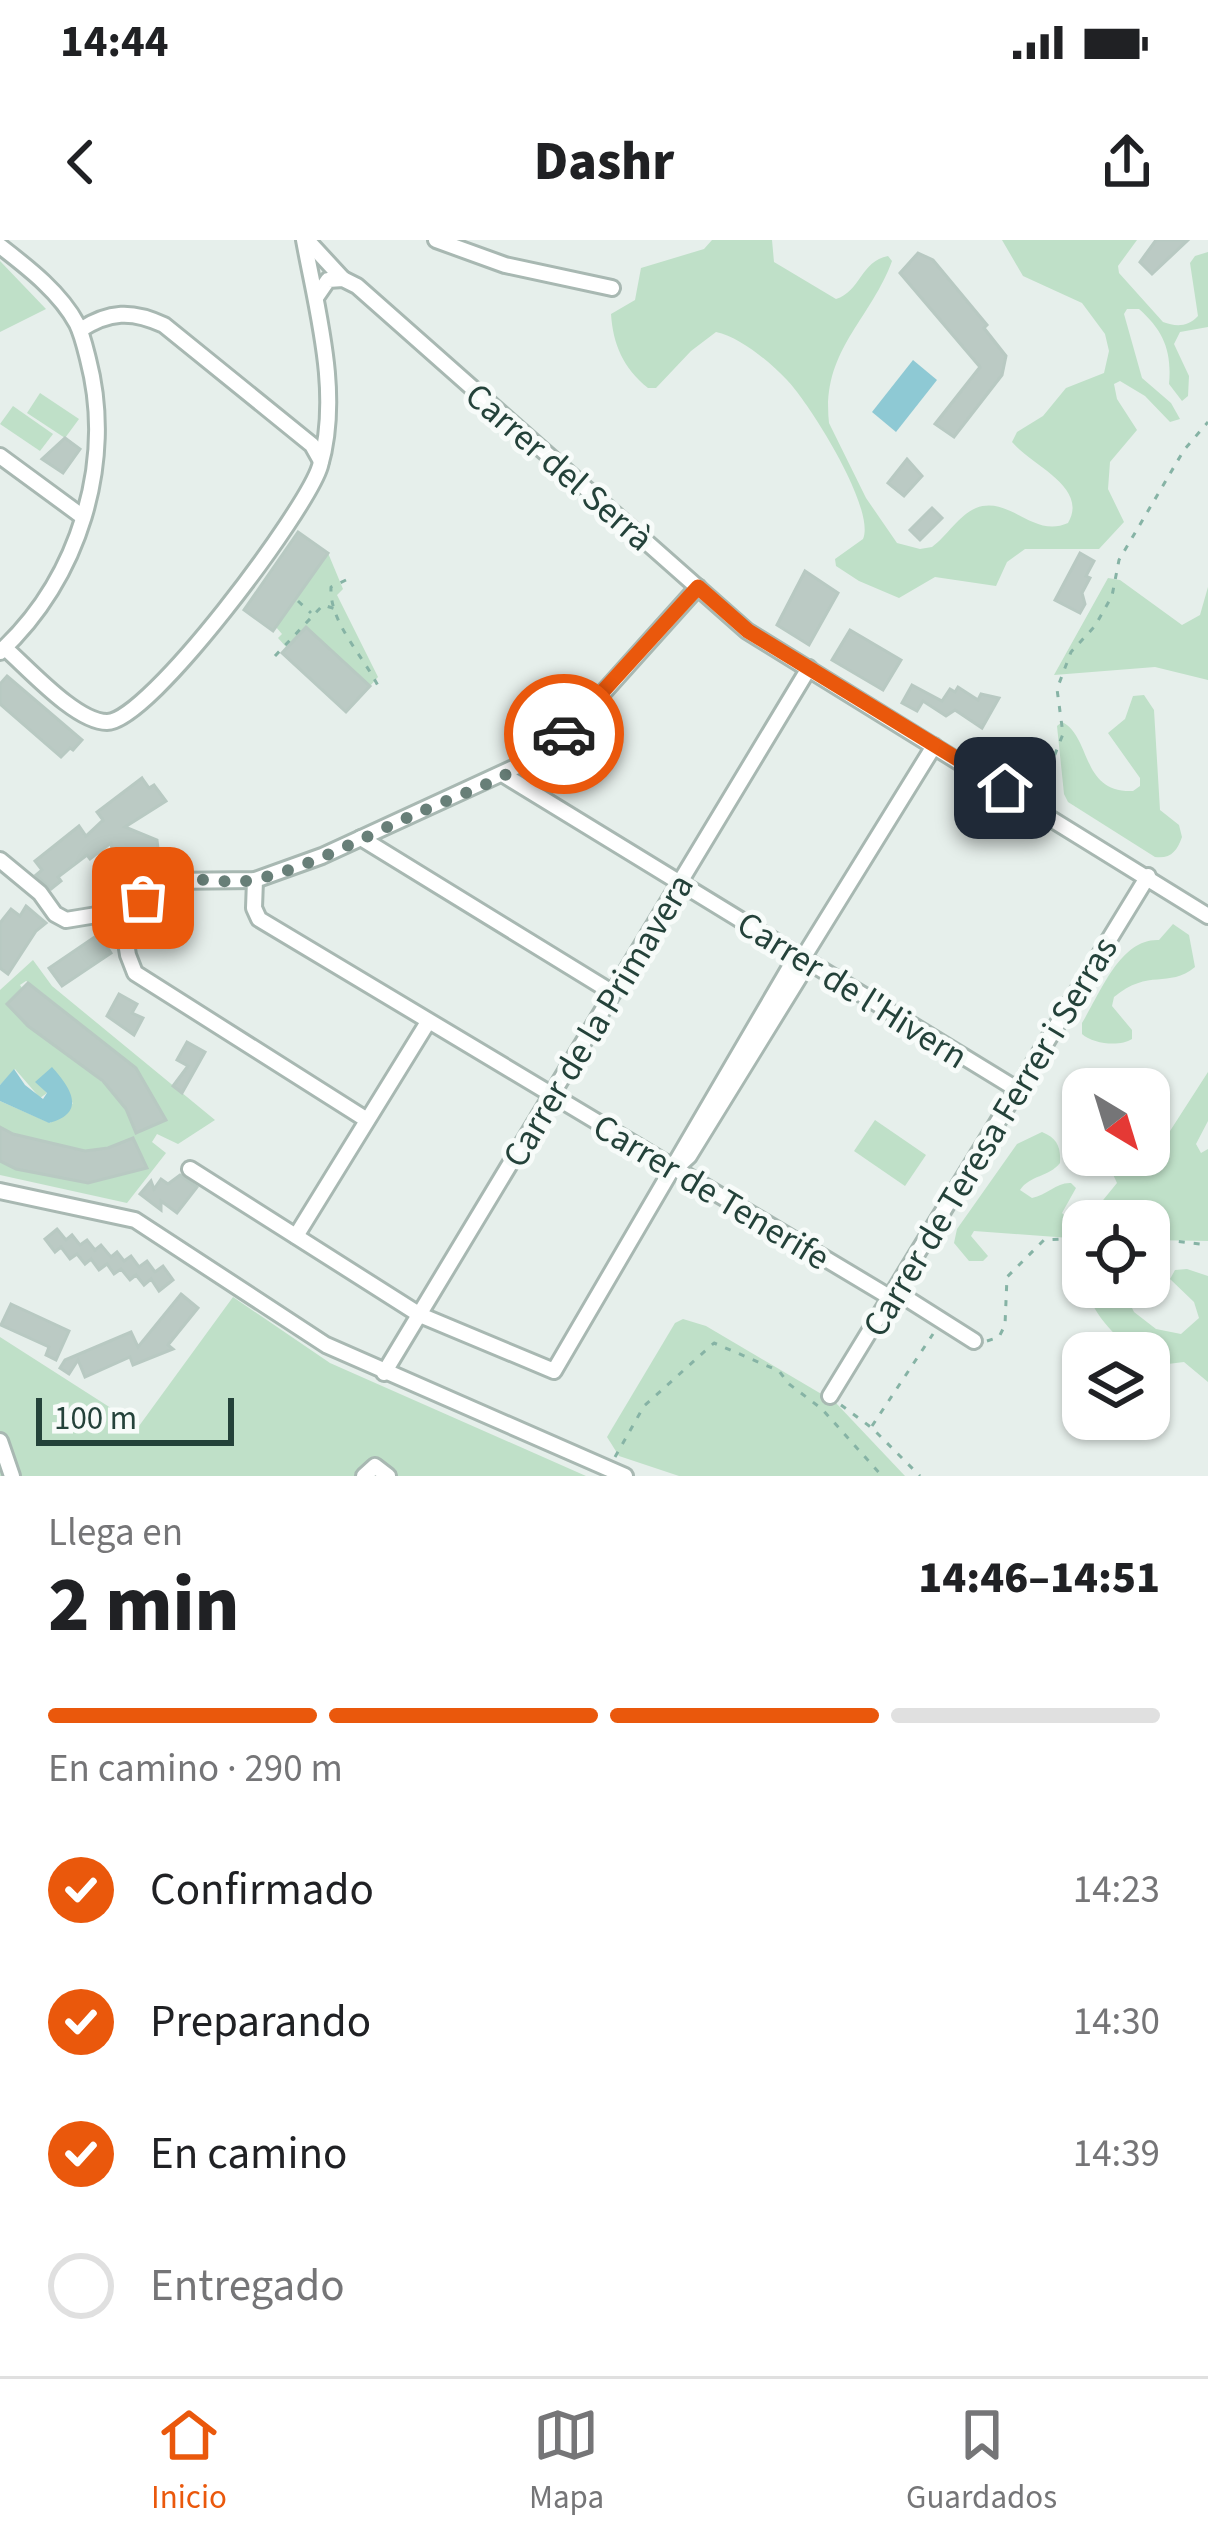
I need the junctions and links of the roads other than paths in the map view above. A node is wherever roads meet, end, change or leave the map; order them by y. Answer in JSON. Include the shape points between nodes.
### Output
{"nodes":[{"id":1,"x":305,"y":240,"type":"edge"},
{"id":2,"x":436,"y":240,"type":"edge"},
{"id":3,"x":0,"y":245,"type":"edge"},
{"id":4,"x":344,"y":279,"type":"junction"},
{"id":5,"x":612,"y":288,"type":"dead end"},
{"id":6,"x":316,"y":296,"type":"junction"},
{"id":7,"x":80,"y":330,"type":"junction"},
{"id":8,"x":326,"y":423,"type":"junction"},
{"id":9,"x":300,"y":435,"type":"junction"},
{"id":10,"x":0,"y":456,"type":"edge"},
{"id":11,"x":321,"y":461,"type":"junction"},
{"id":12,"x":83,"y":517,"type":"junction"},
{"id":13,"x":698,"y":587,"type":"junction"},
{"id":14,"x":2,"y":650,"type":"edge"},
{"id":15,"x":809,"y":668,"type":"junction"},
{"id":16,"x":934,"y":746,"type":"junction"},
{"id":17,"x":504,"y":775,"type":"junction"},
{"id":18,"x":361,"y":838,"type":"junction"},
{"id":19,"x":0,"y":860,"type":"edge"},
{"id":20,"x":1148,"y":876,"type":"junction"},
{"id":21,"x":255,"y":880,"type":"junction"},
{"id":22,"x":680,"y":882,"type":"junction"},
{"id":23,"x":122,"y":911,"type":"junction"},
{"id":24,"x":1208,"y":916,"type":"edge"},
{"id":25,"x":803,"y":958,"type":"junction"},
{"id":26,"x":613,"y":993,"type":"junction"},
{"id":27,"x":428,"y":1022,"type":"junction"},
{"id":28,"x":1018,"y":1090,"type":"junction"},
{"id":29,"x":552,"y":1094,"type":"junction"},
{"id":30,"x":368,"y":1120,"type":"junction"},
{"id":31,"x":190,"y":1168,"type":"dead end"},
{"id":32,"x":674,"y":1169,"type":"junction"},
{"id":33,"x":0,"y":1191,"type":"edge"},
{"id":34,"x":296,"y":1236,"type":"junction"},
{"id":35,"x":893,"y":1295,"type":"junction"},
{"id":36,"x":420,"y":1315,"type":"junction"},
{"id":37,"x":974,"y":1341,"type":"road end"},
{"id":38,"x":384,"y":1373,"type":"junction"},
{"id":39,"x":830,"y":1396,"type":"road end"},
{"id":40,"x":0,"y":1441,"type":"edge"},
{"id":41,"x":607,"y":1472,"type":"edge"},
{"id":42,"x":12,"y":1476,"type":"edge"},
{"id":43,"x":364,"y":1476,"type":"edge"},
{"id":44,"x":388,"y":1476,"type":"edge"},
{"id":45,"x":626,"y":1476,"type":"edge"}],
"edges":[{"from":1,"to":4,"type":"street","name":"Carrer del Serrà"},
{"from":1,"to":6,"type":"street"},
{"from":2,"to":5,"type":"street"},
{"from":3,"to":7,"type":"street"},
{"from":4,"to":6,"type":"street","via":[[328,280]]},
{"from":4,"to":13,"type":"street","name":"Carrer del Serrà"},
{"from":6,"to":8,"type":"street"},
{"from":7,"to":9,"type":"street","via":[[110,313],[164,325]]},
{"from":7,"to":12,"type":"street","via":[[99,436]]},
{"from":8,"to":9,"type":"street","via":[[316,435]]},
{"from":8,"to":11,"type":"street"},
{"from":9,"to":11,"type":"street"},
{"from":10,"to":12,"type":"street"},
{"from":11,"to":14,"type":"street","via":[[225,611],[126,716],[85,716]]},
{"from":12,"to":14,"type":"street","via":[[52,586]]},
{"from":13,"to":15,"type":"street","name":"Carrer del Serrà","via":[[748,631]]},
{"from":13,"to":17,"type":"street","via":[[551,747]]},
{"from":15,"to":16,"type":"street","name":"Carrer del Serrà"},
{"from":15,"to":22,"type":"street","name":"Carrer de la Primavera"},
{"from":16,"to":20,"type":"street","name":"Carrer del Serrà"},
{"from":16,"to":25,"type":"street"},
{"from":17,"to":18,"type":"street"},
{"from":17,"to":22,"type":"street","name":"Carrer de l'Hivern"},
{"from":18,"to":21,"type":"street"},
{"from":18,"to":26,"type":"street"},
{"from":19,"to":23,"type":"street","via":[[66,920]]},
{"from":20,"to":24,"type":"street","name":"Carrer del Serrà"},
{"from":20,"to":28,"type":"street","name":"Carrer de Teresa Ferrer i Serras"},
{"from":21,"to":23,"type":"street","via":[[166,881]]},
{"from":21,"to":27,"type":"street","name":"Carrer de Tenerife","via":[[259,919]]},
{"from":22,"to":25,"type":"street","name":"Carrer de l'Hivern"},
{"from":22,"to":26,"type":"street","name":"Carrer de la Primavera"},
{"from":23,"to":30,"type":"street","via":[[135,973]]},
{"from":25,"to":28,"type":"street","name":"Carrer de l'Hivern"},
{"from":25,"to":32,"type":"street","via":[[790,967]]},
{"from":26,"to":29,"type":"street","name":"Carrer de la Primavera"},
{"from":27,"to":29,"type":"street","name":"Carrer de Tenerife"},
{"from":27,"to":30,"type":"street"},
{"from":28,"to":35,"type":"street","name":"Carrer de Teresa Ferrer i Serras"},
{"from":29,"to":32,"type":"street","name":"Carrer de Tenerife"},
{"from":29,"to":36,"type":"street","name":"Carrer de la Primavera"},
{"from":30,"to":34,"type":"street"},
{"from":31,"to":34,"type":"street"},
{"from":32,"to":35,"type":"street","name":"Carrer de Tenerife"},
{"from":32,"to":36,"type":"street","via":[[554,1371]]},
{"from":33,"to":38,"type":"street","via":[[135,1220],[295,1326]]},
{"from":34,"to":36,"type":"street"},
{"from":35,"to":37,"type":"street","name":"Carrer de Tenerife"},
{"from":35,"to":39,"type":"street","name":"Carrer de Teresa Ferrer i Serras"},
{"from":36,"to":38,"type":"street","name":"Carrer de la Primavera"},
{"from":38,"to":41,"type":"street"},
{"from":40,"to":42,"type":"street"},
{"from":41,"to":45,"type":"street"},
{"from":43,"to":44,"type":"street","via":[[375,1466]]}]}
